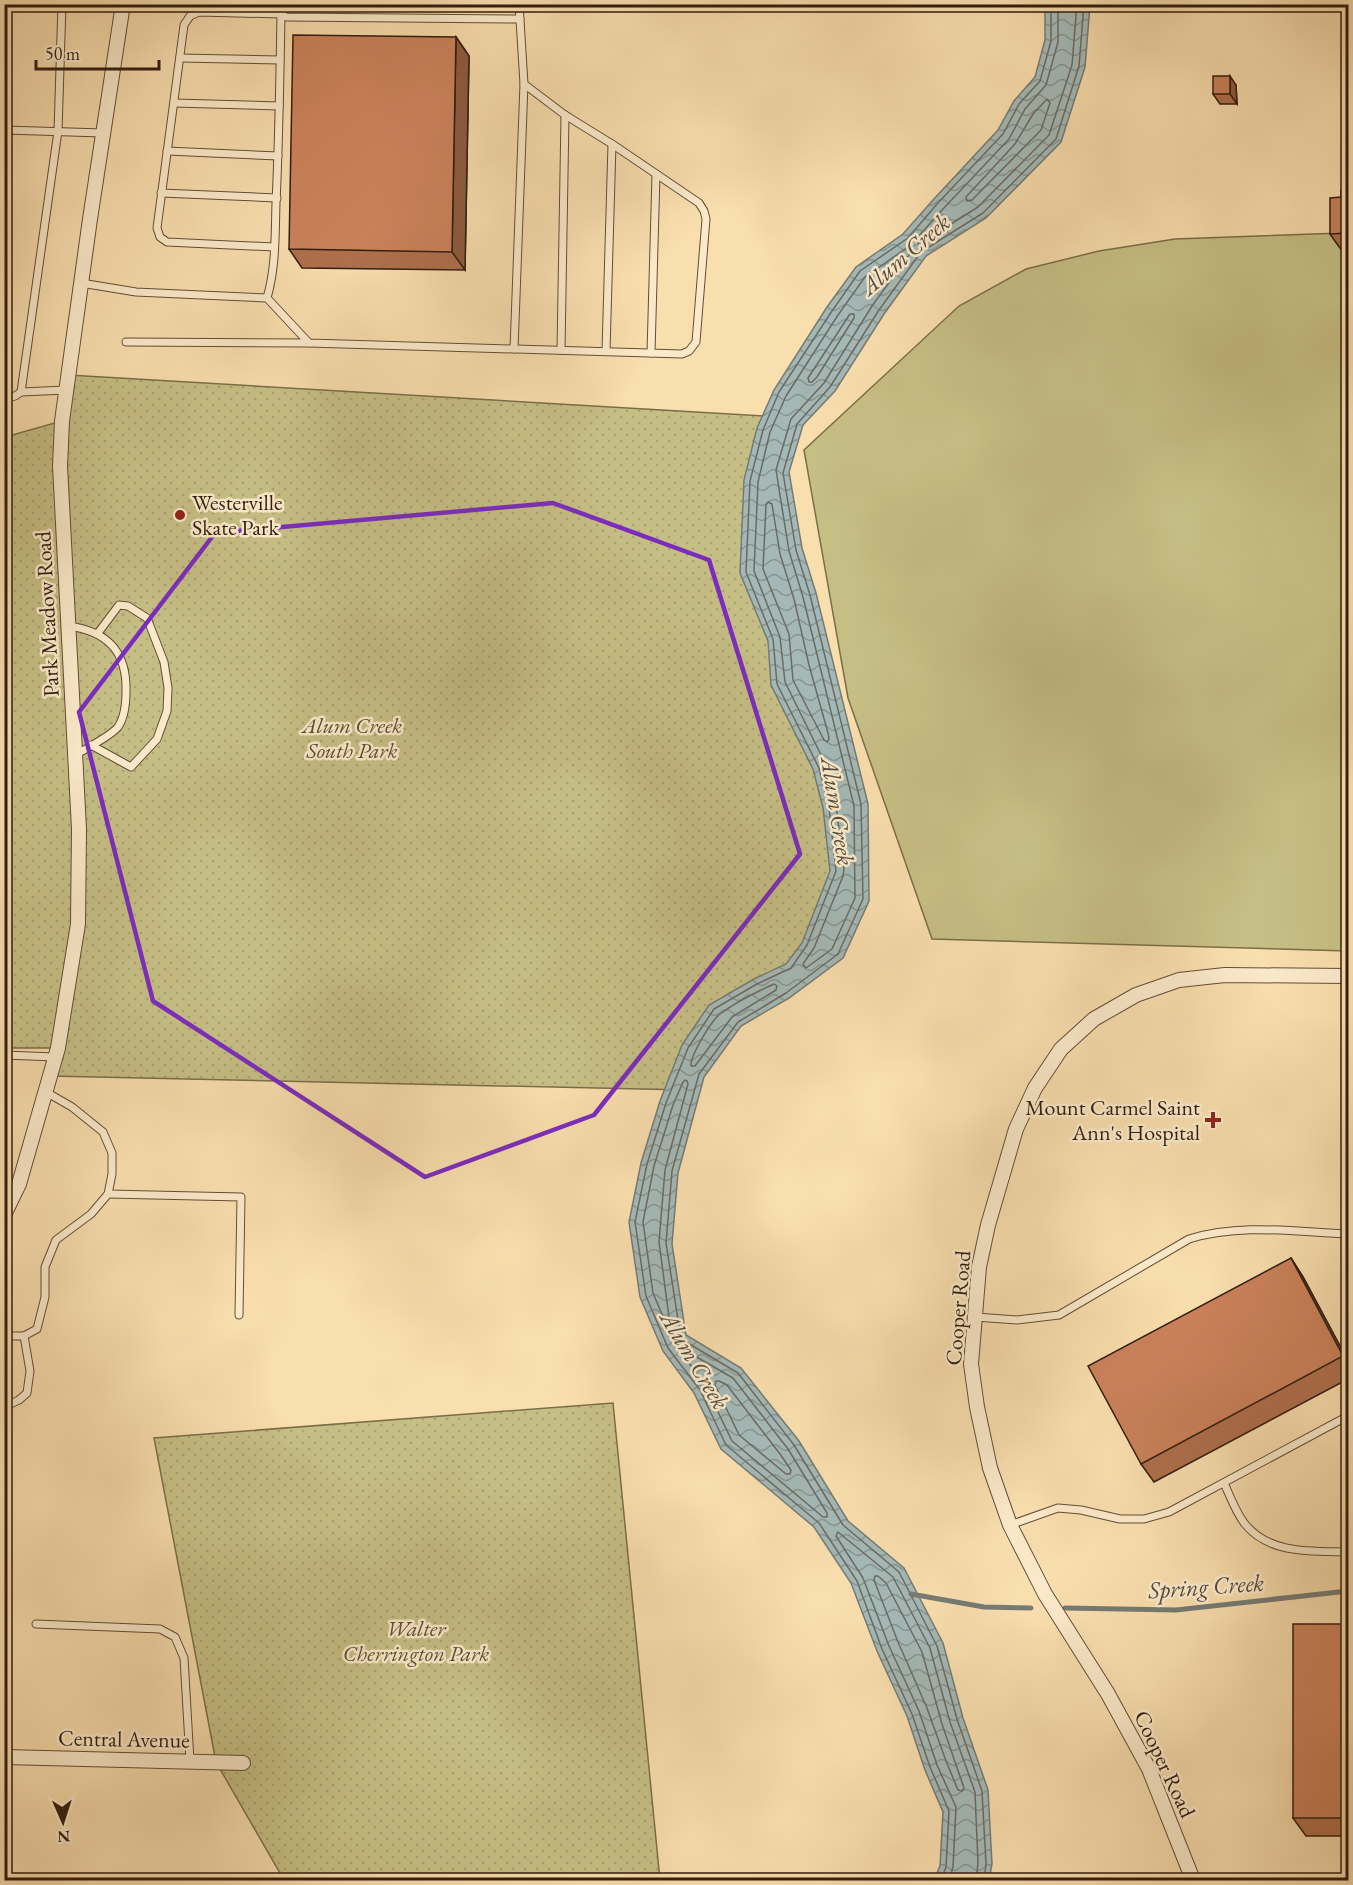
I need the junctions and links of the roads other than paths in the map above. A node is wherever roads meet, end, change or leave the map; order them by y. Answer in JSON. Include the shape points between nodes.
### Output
{"nodes":[{"id":1,"x":62,"y":4,"type":"edge"},
{"id":2,"x":123,"y":4,"type":"edge"},
{"id":3,"x":281,"y":4,"type":"edge"},
{"id":4,"x":519,"y":4,"type":"edge"},
{"id":5,"x":281,"y":14,"type":"junction"},
{"id":6,"x":520,"y":19,"type":"junction"},
{"id":7,"x":180,"y":58,"type":"junction"},
{"id":8,"x":280,"y":60,"type":"junction"},
{"id":9,"x":524,"y":84,"type":"junction"},
{"id":10,"x":174,"y":103,"type":"junction"},
{"id":11,"x":279,"y":105,"type":"junction"},
{"id":12,"x":565,"y":115,"type":"junction"},
{"id":13,"x":4,"y":130,"type":"edge"},
{"id":14,"x":58,"y":131,"type":"junction"},
{"id":15,"x":103,"y":133,"type":"junction"},
{"id":16,"x":612,"y":144,"type":"junction"},
{"id":17,"x":167,"y":151,"type":"junction"},
{"id":18,"x":279,"y":156,"type":"junction"},
{"id":19,"x":656,"y":174,"type":"junction"},
{"id":20,"x":161,"y":193,"type":"junction"},
{"id":21,"x":277,"y":198,"type":"junction"},
{"id":22,"x":274,"y":247,"type":"junction"},
{"id":23,"x":81,"y":283,"type":"junction"},
{"id":24,"x":267,"y":298,"type":"junction"},
{"id":25,"x":126,"y":342,"type":"dead end"},
{"id":26,"x":309,"y":343,"type":"junction"},
{"id":27,"x":514,"y":349,"type":"junction"},
{"id":28,"x":561,"y":350,"type":"junction"},
{"id":29,"x":606,"y":351,"type":"junction"},
{"id":30,"x":651,"y":353,"type":"junction"},
{"id":31,"x":66,"y":390,"type":"junction"},
{"id":32,"x":21,"y":392,"type":"junction"},
{"id":33,"x":4,"y":399,"type":"edge"},
{"id":34,"x":68,"y":626,"type":"junction"},
{"id":35,"x":98,"y":633,"type":"junction"},
{"id":36,"x":92,"y":745,"type":"junction"},
{"id":37,"x":75,"y":756,"type":"junction"},
{"id":38,"x":1348,"y":976,"type":"edge"},
{"id":39,"x":4,"y":1055,"type":"edge"},
{"id":40,"x":56,"y":1057,"type":"junction"},
{"id":41,"x":46,"y":1092,"type":"junction"},
{"id":42,"x":108,"y":1194,"type":"junction"},
{"id":43,"x":4,"y":1215,"type":"edge"},
{"id":44,"x":1348,"y":1234,"type":"edge"},
{"id":45,"x":239,"y":1315,"type":"dead end"},
{"id":46,"x":975,"y":1317,"type":"junction"},
{"id":47,"x":4,"y":1336,"type":"edge"},
{"id":48,"x":24,"y":1336,"type":"junction"},
{"id":49,"x":4,"y":1407,"type":"edge"},
{"id":50,"x":1348,"y":1416,"type":"edge"},
{"id":51,"x":1224,"y":1483,"type":"junction"},
{"id":52,"x":1010,"y":1525,"type":"junction"},
{"id":53,"x":1348,"y":1552,"type":"edge"},
{"id":54,"x":36,"y":1624,"type":"dead end"},
{"id":55,"x":4,"y":1757,"type":"edge"},
{"id":56,"x":190,"y":1761,"type":"junction"},
{"id":57,"x":243,"y":1763,"type":"dead end"},
{"id":58,"x":1193,"y":1881,"type":"edge"}],
"edges":[{"from":1,"to":14,"type":"lane"},
{"from":2,"to":15,"type":"street","name":"Park Meadow Road"},
{"from":3,"to":5,"type":"lane"},
{"from":4,"to":6,"type":"lane"},
{"from":5,"to":6,"type":"lane"},
{"from":5,"to":7,"type":"lane","via":[[199,12],[184,25]]},
{"from":5,"to":8,"type":"lane"},
{"from":6,"to":9,"type":"lane"},
{"from":7,"to":8,"type":"lane"},
{"from":7,"to":10,"type":"lane"},
{"from":8,"to":11,"type":"lane"},
{"from":9,"to":12,"type":"lane"},
{"from":9,"to":27,"type":"lane"},
{"from":10,"to":11,"type":"lane"},
{"from":10,"to":17,"type":"lane"},
{"from":11,"to":18,"type":"lane"},
{"from":12,"to":16,"type":"lane"},
{"from":12,"to":28,"type":"lane"},
{"from":13,"to":14,"type":"lane"},
{"from":14,"to":15,"type":"lane"},
{"from":14,"to":32,"type":"lane"},
{"from":15,"to":23,"type":"street","name":"Park Meadow Road"},
{"from":16,"to":19,"type":"lane"},
{"from":16,"to":29,"type":"lane"},
{"from":17,"to":18,"type":"lane"},
{"from":17,"to":20,"type":"lane"},
{"from":18,"to":21,"type":"lane"},
{"from":19,"to":30,"type":"lane"},
{"from":19,"to":30,"type":"lane","via":[[699,203],[706,219],[696,342],[682,354]]},
{"from":20,"to":21,"type":"lane"},
{"from":20,"to":22,"type":"lane","via":[[157,228],[167,242]]},
{"from":21,"to":22,"type":"lane"},
{"from":22,"to":24,"type":"lane","via":[[273,278]]},
{"from":23,"to":24,"type":"lane","via":[[136,292]]},
{"from":23,"to":31,"type":"street","name":"Park Meadow Road"},
{"from":24,"to":26,"type":"lane"},
{"from":25,"to":26,"type":"lane"},
{"from":26,"to":27,"type":"lane"},
{"from":27,"to":28,"type":"lane"},
{"from":28,"to":29,"type":"lane"},
{"from":29,"to":30,"type":"lane"},
{"from":31,"to":32,"type":"lane"},
{"from":31,"to":34,"type":"street","name":"Park Meadow Road","via":[[60,466]]},
{"from":32,"to":33,"type":"lane"},
{"from":34,"to":35,"type":"lane"},
{"from":34,"to":37,"type":"street","name":"Park Meadow Road"},
{"from":35,"to":36,"type":"lane","via":[[123,662],[126,705],[117,728]]},
{"from":35,"to":36,"type":"lane","via":[[119,605],[147,618],[164,662],[167,711],[157,739],[131,767]]},
{"from":36,"to":37,"type":"lane"},
{"from":37,"to":40,"type":"street","name":"Park Meadow Road","via":[[78,924]]},
{"from":38,"to":46,"type":"street","name":"Cooper Road","via":[[1225,975],[1179,980],[1136,995],[1094,1019],[1061,1049],[1035,1088],[1016,1129],[987,1225]]},
{"from":39,"to":40,"type":"lane"},
{"from":40,"to":41,"type":"street","name":"Park Meadow Road"},
{"from":41,"to":42,"type":"lane","via":[[102,1132],[112,1153]]},
{"from":41,"to":43,"type":"street","name":"Park Meadow Road","via":[[19,1184]]},
{"from":42,"to":45,"type":"lane","via":[[241,1197]]},
{"from":42,"to":48,"type":"lane","via":[[91,1214],[57,1240],[45,1267],[45,1297],[37,1329]]},
{"from":44,"to":46,"type":"lane","via":[[1238,1229],[1208,1233],[1189,1239],[1059,1315],[1017,1320]]},
{"from":46,"to":52,"type":"street","name":"Cooper Road","via":[[971,1364],[977,1407],[990,1468]]},
{"from":47,"to":48,"type":"lane"},
{"from":48,"to":49,"type":"lane","via":[[30,1371],[27,1393]]},
{"from":50,"to":51,"type":"lane"},
{"from":51,"to":52,"type":"lane","via":[[1169,1512],[1144,1518],[1119,1519],[1058,1508]]},
{"from":51,"to":53,"type":"lane","via":[[1244,1523],[1258,1538],[1296,1550]]},
{"from":52,"to":58,"type":"street","name":"Cooper Road","via":[[1045,1594],[1108,1694],[1149,1769]]},
{"from":54,"to":56,"type":"lane","via":[[160,1629],[175,1637],[184,1658]]},
{"from":55,"to":56,"type":"street","name":"Central Avenue"},
{"from":56,"to":57,"type":"street","name":"Central Avenue"}]}
